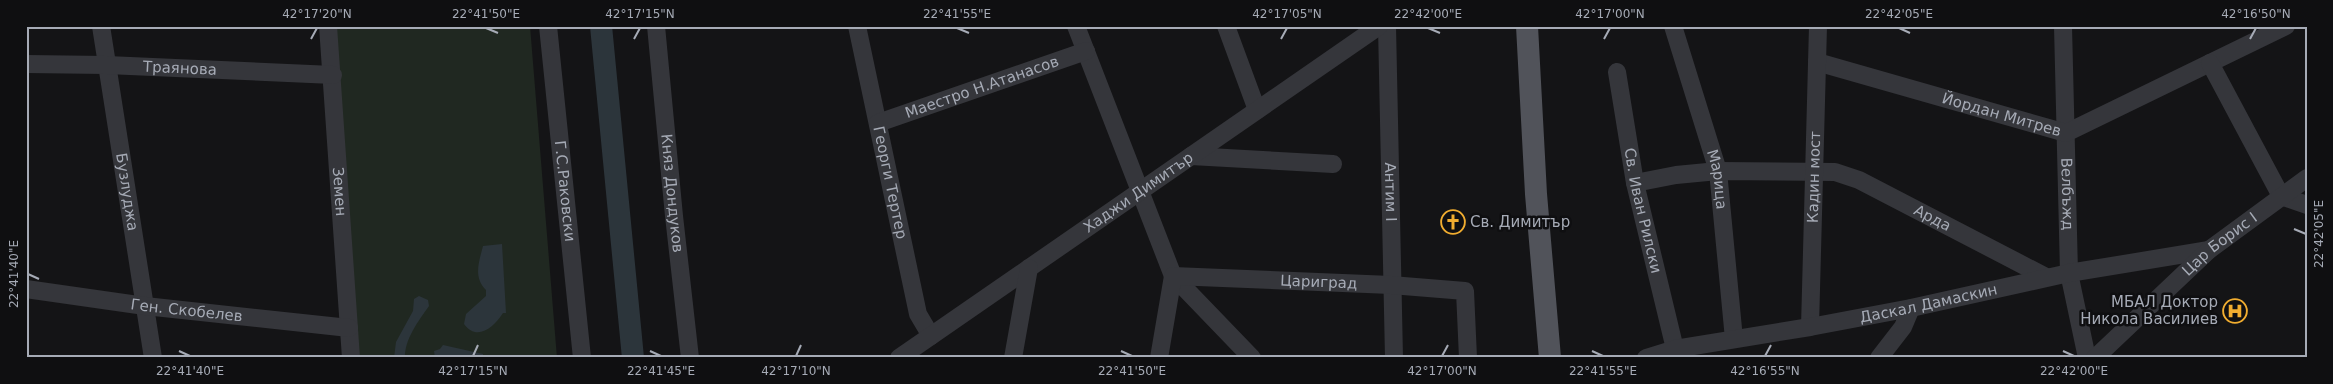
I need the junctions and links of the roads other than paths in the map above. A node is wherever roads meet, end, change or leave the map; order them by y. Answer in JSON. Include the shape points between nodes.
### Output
{"nodes":[{"id":1,"x":101,"y":26,"type":"edge"},
{"id":2,"x":328,"y":26,"type":"edge"},
{"id":3,"x":548,"y":26,"type":"edge"},
{"id":4,"x":656,"y":26,"type":"edge"},
{"id":5,"x":857,"y":26,"type":"edge"},
{"id":6,"x":1076,"y":26,"type":"edge"},
{"id":7,"x":1226,"y":26,"type":"edge"},
{"id":8,"x":1379,"y":26,"type":"edge"},
{"id":9,"x":1387,"y":26,"type":"edge"},
{"id":10,"x":1526,"y":26,"type":"edge"},
{"id":11,"x":1673,"y":26,"type":"edge"},
{"id":12,"x":1818,"y":26,"type":"edge"},
{"id":13,"x":2063,"y":26,"type":"edge"},
{"id":14,"x":2286,"y":26,"type":"edge"},
{"id":15,"x":1086,"y":51,"type":"junction"},
{"id":16,"x":1818,"y":62,"type":"junction"},
{"id":17,"x":2210,"y":63,"type":"junction"},
{"id":18,"x":26,"y":64,"type":"edge"},
{"id":19,"x":107,"y":65,"type":"junction"},
{"id":20,"x":1617,"y":72,"type":"dead end"},
{"id":21,"x":332,"y":75,"type":"junction"},
{"id":22,"x":1257,"y":110,"type":"junction"},
{"id":23,"x":878,"y":123,"type":"junction"},
{"id":24,"x":2066,"y":133,"type":"junction"},
{"id":25,"x":1190,"y":156,"type":"junction"},
{"id":26,"x":1333,"y":164,"type":"dead end"},
{"id":27,"x":1718,"y":171,"type":"junction"},
{"id":28,"x":1814,"y":172,"type":"junction"},
{"id":29,"x":2307,"y":178,"type":"edge"},
{"id":30,"x":1635,"y":183,"type":"junction"},
{"id":31,"x":1141,"y":190,"type":"junction"},
{"id":32,"x":2281,"y":196,"type":"junction"},
{"id":33,"x":2307,"y":205,"type":"edge"},
{"id":34,"x":2209,"y":250,"type":"junction"},
{"id":35,"x":1029,"y":268,"type":"junction"},
{"id":36,"x":2069,"y":272,"type":"junction"},
{"id":37,"x":1172,"y":276,"type":"junction"},
{"id":38,"x":2046,"y":277,"type":"junction"},
{"id":39,"x":1391,"y":285,"type":"junction"},
{"id":40,"x":26,"y":289,"type":"edge"},
{"id":41,"x":145,"y":306,"type":"junction"},
{"id":42,"x":1911,"y":308,"type":"junction"},
{"id":43,"x":1810,"y":327,"type":"junction"},
{"id":44,"x":349,"y":328,"type":"junction"},
{"id":45,"x":931,"y":336,"type":"junction"},
{"id":46,"x":1734,"y":339,"type":"junction"},
{"id":47,"x":1675,"y":349,"type":"junction"},
{"id":48,"x":1706,"y":351,"type":"edge"},
{"id":49,"x":153,"y":358,"type":"edge"},
{"id":50,"x":351,"y":358,"type":"edge"},
{"id":51,"x":582,"y":358,"type":"edge"},
{"id":52,"x":690,"y":358,"type":"edge"},
{"id":53,"x":899,"y":358,"type":"edge"},
{"id":54,"x":1013,"y":358,"type":"edge"},
{"id":55,"x":1159,"y":358,"type":"edge"},
{"id":56,"x":1252,"y":358,"type":"edge"},
{"id":57,"x":1394,"y":358,"type":"edge"},
{"id":58,"x":1468,"y":358,"type":"edge"},
{"id":59,"x":1550,"y":358,"type":"edge"},
{"id":60,"x":1646,"y":358,"type":"edge"},
{"id":61,"x":1879,"y":358,"type":"edge"},
{"id":62,"x":2087,"y":358,"type":"edge"},
{"id":63,"x":2095,"y":358,"type":"edge"}],
"edges":[{"from":1,"to":19,"type":"street","name":"Бузлуджа"},
{"from":2,"to":21,"type":"street","name":"Земен"},
{"from":3,"to":51,"type":"street","name":"Г.С.Раковски"},
{"from":4,"to":52,"type":"street","name":"Княз Дондуков"},
{"from":5,"to":23,"type":"street","name":"Георги Тертер"},
{"from":6,"to":15,"type":"street"},
{"from":7,"to":22,"type":"street"},
{"from":8,"to":22,"type":"street","name":"Хаджи Димитър"},
{"from":9,"to":39,"type":"street","name":"Антим I"},
{"from":10,"to":59,"type":"main road"},
{"from":11,"to":27,"type":"street","name":"Марица"},
{"from":12,"to":16,"type":"street","name":"Кадин мост"},
{"from":13,"to":24,"type":"street","name":"Велбъжд"},
{"from":14,"to":17,"type":"street","name":"Йордан Митрев"},
{"from":15,"to":23,"type":"street","name":"Маестро Н.Атанасов"},
{"from":15,"to":31,"type":"street"},
{"from":16,"to":24,"type":"street","name":"Йордан Митрев"},
{"from":16,"to":28,"type":"street","name":"Кадин мост"},
{"from":17,"to":24,"type":"street","name":"Йордан Митрев"},
{"from":17,"to":32,"type":"street"},
{"from":18,"to":19,"type":"street","name":"Траянова"},
{"from":19,"to":21,"type":"street","name":"Траянова"},
{"from":19,"to":41,"type":"street","name":"Бузлуджа"},
{"from":20,"to":30,"type":"street","name":"Св. Иван Рилски"},
{"from":21,"to":44,"type":"street","name":"Земен"},
{"from":22,"to":25,"type":"street","name":"Хаджи Димитър"},
{"from":23,"to":45,"type":"street","name":"Георги Тертер","via":[[918,314]]},
{"from":24,"to":36,"type":"street","name":"Велбъжд"},
{"from":25,"to":26,"type":"street"},
{"from":25,"to":31,"type":"street","name":"Хаджи Димитър"},
{"from":27,"to":28,"type":"street","name":"Арда"},
{"from":27,"to":30,"type":"street","name":"Арда"},
{"from":27,"to":46,"type":"street","name":"Марица"},
{"from":28,"to":38,"type":"street","name":"Арда","via":[[1835,172],[1859,180]]},
{"from":28,"to":43,"type":"street","name":"Кадин мост"},
{"from":29,"to":32,"type":"street","name":"Цар Борис I"},
{"from":30,"to":47,"type":"street","name":"Св. Иван Рилски"},
{"from":31,"to":35,"type":"street","name":"Хаджи Димитър"},
{"from":31,"to":37,"type":"street"},
{"from":32,"to":33,"type":"street"},
{"from":32,"to":34,"type":"street","name":"Цар Борис I"},
{"from":34,"to":36,"type":"street","name":"Даскал Дамаскин"},
{"from":34,"to":63,"type":"street","name":"Цар Борис I"},
{"from":35,"to":45,"type":"street","name":"Хаджи Димитър"},
{"from":35,"to":54,"type":"street"},
{"from":36,"to":38,"type":"street","name":"Даскал Дамаскин"},
{"from":36,"to":62,"type":"street","name":"Велбъжд"},
{"from":37,"to":39,"type":"street","name":"Цариград"},
{"from":37,"to":55,"type":"street"},
{"from":37,"to":56,"type":"street"},
{"from":38,"to":42,"type":"street","name":"Даскал Дамаскин"},
{"from":39,"to":57,"type":"street","name":"Антим I"},
{"from":39,"to":58,"type":"street","name":"Цариград","via":[[1465,291]]},
{"from":40,"to":41,"type":"street","name":"Ген. Скобелев"},
{"from":41,"to":44,"type":"street","name":"Ген. Скобелев"},
{"from":41,"to":49,"type":"street","name":"Бузлуджа"},
{"from":42,"to":43,"type":"street","name":"Даскал Дамаскин"},
{"from":42,"to":61,"type":"street","via":[[1903,327]]},
{"from":43,"to":46,"type":"street","name":"Даскал Дамаскин"},
{"from":44,"to":50,"type":"street","name":"Земен"},
{"from":45,"to":53,"type":"street","name":"Хаджи Димитър"},
{"from":46,"to":48,"type":"street","name":"Даскал Дамаскин"},
{"from":47,"to":48,"type":"street","name":"Даскал Дамаскин"},
{"from":47,"to":60,"type":"street","name":"Даскал Дамаскин"}]}
